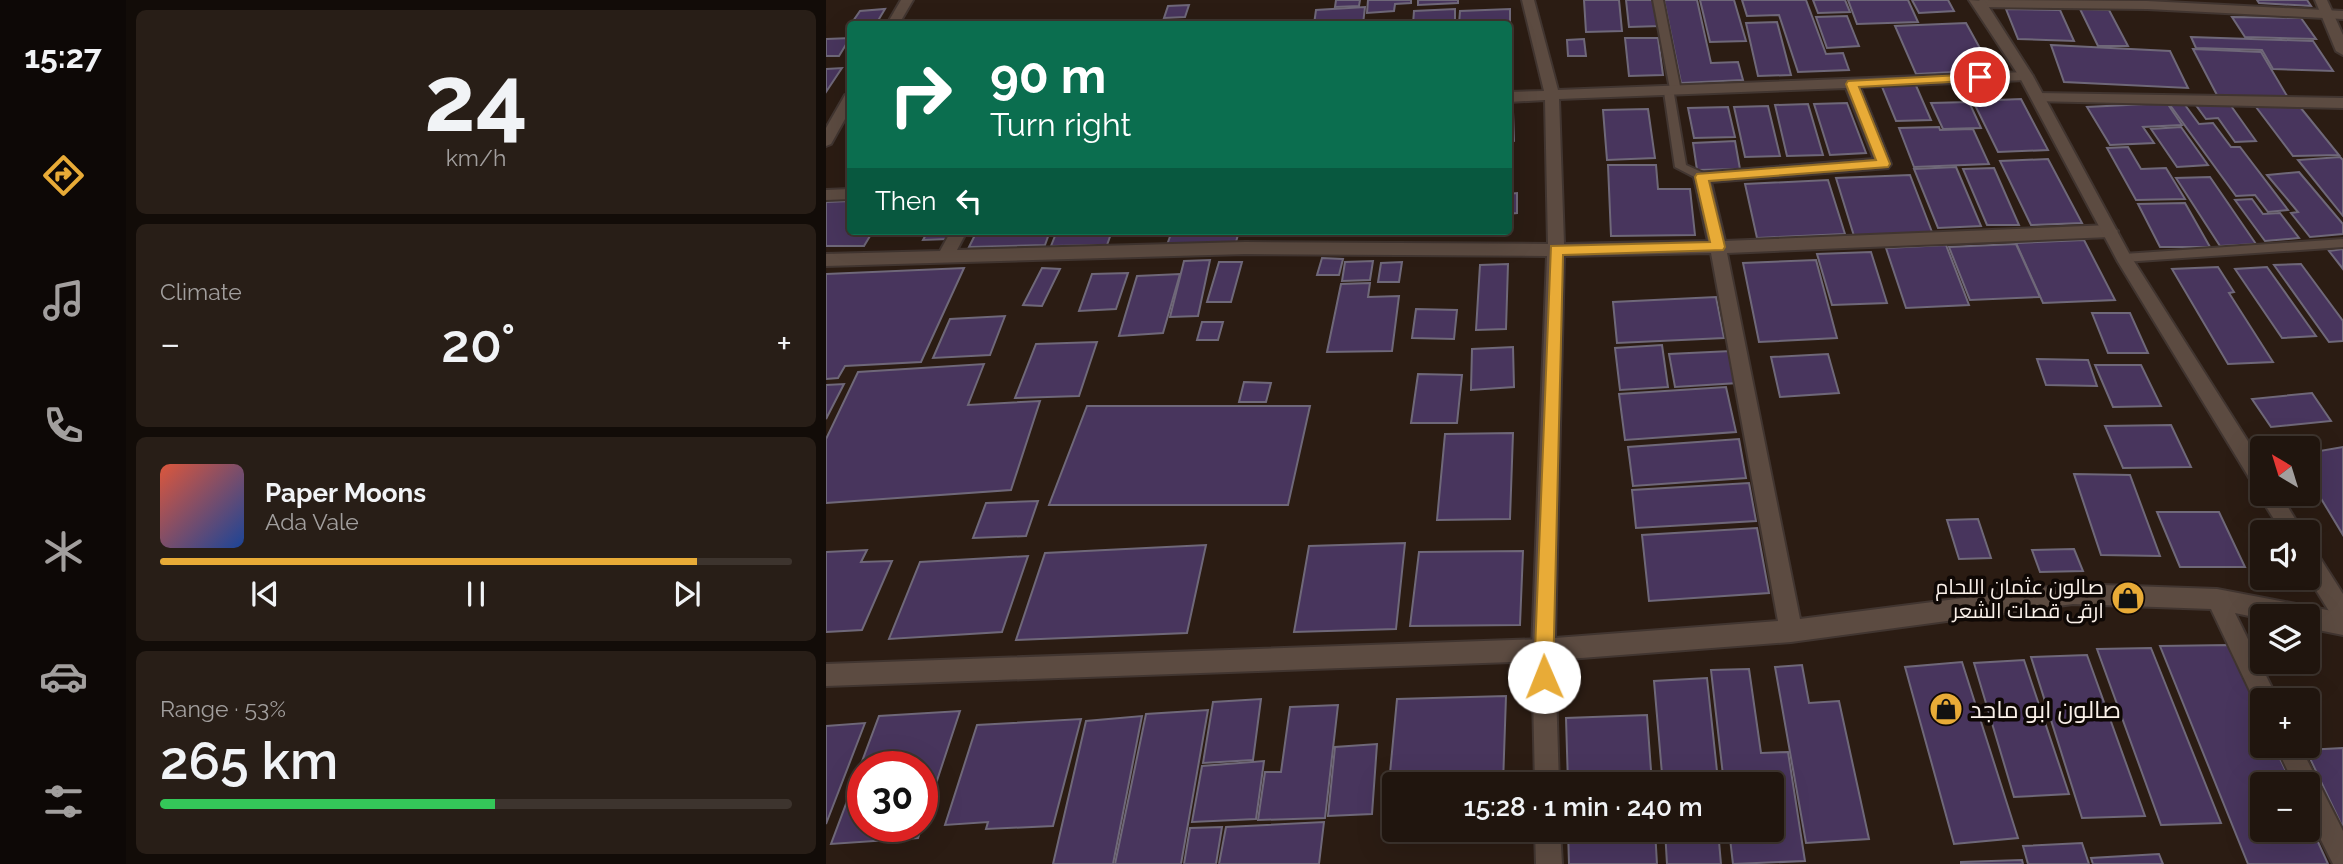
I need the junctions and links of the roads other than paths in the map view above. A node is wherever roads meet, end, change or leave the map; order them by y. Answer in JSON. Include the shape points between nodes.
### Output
{"nodes":[{"id":1,"x":907,"y":0,"type":"edge"},
{"id":2,"x":1528,"y":0,"type":"edge"},
{"id":3,"x":1658,"y":0,"type":"edge"},
{"id":4,"x":2321,"y":0,"type":"edge"},
{"id":5,"x":1978,"y":2,"type":"edge"},
{"id":6,"x":2328,"y":14,"type":"junction"},
{"id":7,"x":2343,"y":15,"type":"edge"},
{"id":8,"x":895,"y":21,"type":"edge"},
{"id":9,"x":2343,"y":51,"type":"edge"},
{"id":10,"x":2026,"y":76,"type":"junction"},
{"id":11,"x":1852,"y":84,"type":"junction"},
{"id":12,"x":1672,"y":92,"type":"junction"},
{"id":13,"x":1552,"y":96,"type":"junction"},
{"id":14,"x":1512,"y":97,"type":"edge"},
{"id":15,"x":2038,"y":98,"type":"junction"},
{"id":16,"x":847,"y":103,"type":"edge"},
{"id":17,"x":2343,"y":103,"type":"edge"},
{"id":18,"x":826,"y":141,"type":"edge"},
{"id":19,"x":1702,"y":177,"type":"junction"},
{"id":20,"x":847,"y":194,"type":"edge"},
{"id":21,"x":826,"y":195,"type":"edge"},
{"id":22,"x":2110,"y":231,"type":"junction"},
{"id":23,"x":957,"y":235,"type":"edge"},
{"id":24,"x":1334,"y":239,"type":"edge"},
{"id":25,"x":2343,"y":243,"type":"edge"},
{"id":26,"x":1718,"y":247,"type":"junction"},
{"id":27,"x":1556,"y":250,"type":"junction"},
{"id":28,"x":944,"y":257,"type":"junction"},
{"id":29,"x":2124,"y":258,"type":"junction"},
{"id":30,"x":826,"y":260,"type":"edge"},
{"id":31,"x":2250,"y":462,"type":"edge"},
{"id":32,"x":2320,"y":577,"type":"edge"},
{"id":33,"x":2217,"y":599,"type":"junction"},
{"id":34,"x":2250,"y":606,"type":"edge"},
{"id":35,"x":2343,"y":614,"type":"edge"},
{"id":36,"x":2320,"y":619,"type":"edge"},
{"id":37,"x":2343,"y":624,"type":"edge"},
{"id":38,"x":1791,"y":631,"type":"junction"},
{"id":39,"x":1543,"y":650,"type":"junction"},
{"id":40,"x":826,"y":675,"type":"edge"},
{"id":41,"x":2260,"y":688,"type":"edge"},
{"id":42,"x":1547,"y":772,"type":"edge"},
{"id":43,"x":2320,"y":812,"type":"edge"},
{"id":44,"x":1548,"y":842,"type":"edge"},
{"id":45,"x":2343,"y":858,"type":"edge"},
{"id":46,"x":1549,"y":864,"type":"edge"}],
"edges":[{"from":1,"to":8,"type":"street"},
{"from":2,"to":13,"type":"street"},
{"from":3,"to":12,"type":"lane"},
{"from":4,"to":6,"type":"street"},
{"from":5,"to":6,"type":"street"},
{"from":5,"to":10,"type":"street"},
{"from":6,"to":7,"type":"street"},
{"from":6,"to":9,"type":"street"},
{"from":10,"to":11,"type":"street"},
{"from":10,"to":15,"type":"street"},
{"from":11,"to":12,"type":"street"},
{"from":11,"to":19,"type":"street","via":[[1884,164]]},
{"from":12,"to":13,"type":"street"},
{"from":12,"to":19,"type":"lane","via":[[1681,167]]},
{"from":13,"to":14,"type":"street"},
{"from":13,"to":27,"type":"street"},
{"from":15,"to":17,"type":"street"},
{"from":15,"to":22,"type":"street"},
{"from":16,"to":18,"type":"street"},
{"from":19,"to":26,"type":"street"},
{"from":20,"to":21,"type":"street"},
{"from":22,"to":26,"type":"street"},
{"from":22,"to":29,"type":"street"},
{"from":23,"to":28,"type":"street"},
{"from":24,"to":27,"type":"street"},
{"from":24,"to":28,"type":"street"},
{"from":25,"to":29,"type":"lane"},
{"from":26,"to":27,"type":"street"},
{"from":26,"to":38,"type":"street"},
{"from":27,"to":39,"type":"street"},
{"from":28,"to":30,"type":"street"},
{"from":29,"to":31,"type":"street"},
{"from":32,"to":35,"type":"street"},
{"from":33,"to":34,"type":"street"},
{"from":33,"to":38,"type":"street","via":[[2073,594]]},
{"from":33,"to":41,"type":"street"},
{"from":36,"to":37,"type":"street"},
{"from":38,"to":39,"type":"street"},
{"from":39,"to":40,"type":"street"},
{"from":39,"to":42,"type":"street"},
{"from":43,"to":45,"type":"street"},
{"from":44,"to":46,"type":"street"}]}
